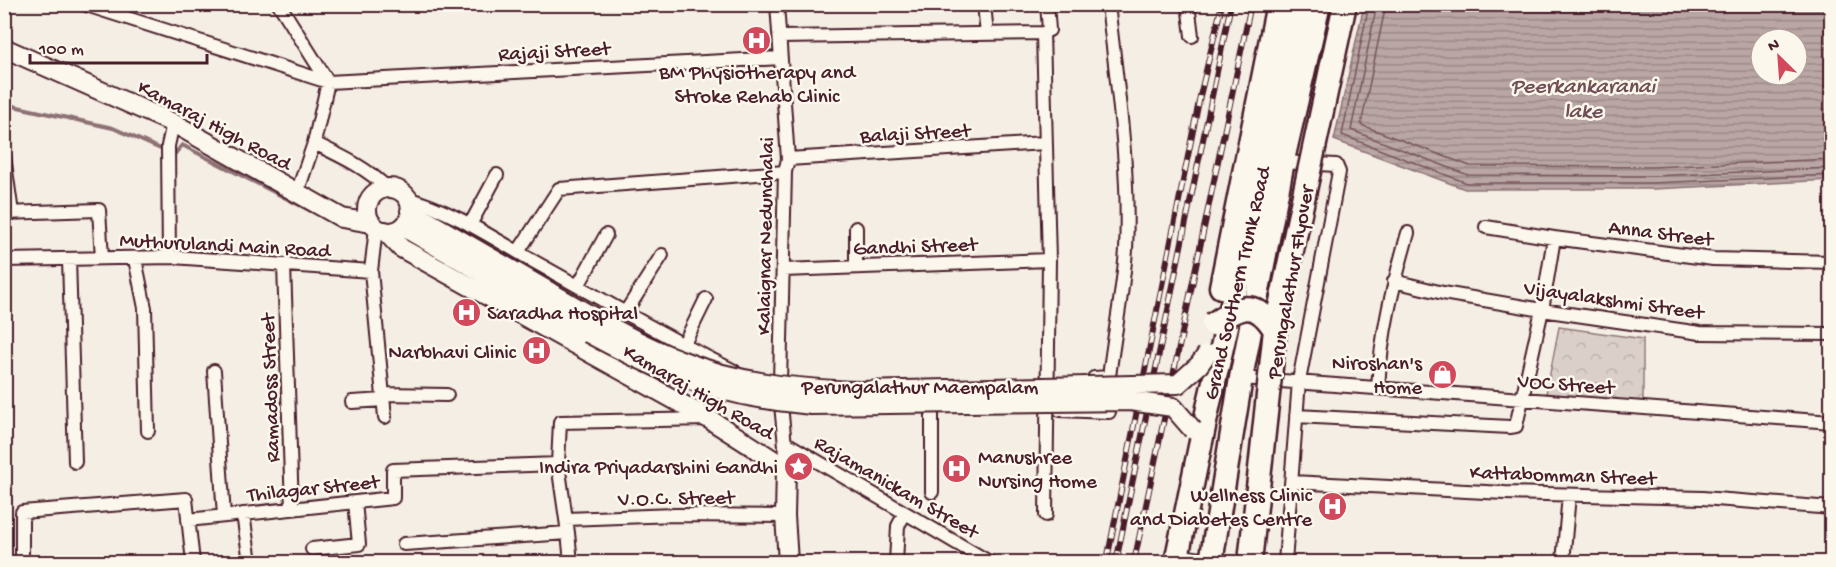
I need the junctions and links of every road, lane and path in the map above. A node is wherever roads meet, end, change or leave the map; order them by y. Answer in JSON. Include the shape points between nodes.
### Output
{"nodes":[{"id":1,"x":83,"y":4,"type":"edge"},
{"id":2,"x":279,"y":4,"type":"edge"},
{"id":3,"x":777,"y":4,"type":"edge"},
{"id":4,"x":984,"y":4,"type":"edge"},
{"id":5,"x":1047,"y":4,"type":"edge"},
{"id":6,"x":1108,"y":4,"type":"edge"},
{"id":7,"x":1188,"y":4,"type":"edge"},
{"id":8,"x":1278,"y":4,"type":"edge"},
{"id":9,"x":1298,"y":4,"type":"edge"},
{"id":10,"x":1319,"y":4,"type":"edge"},
{"id":11,"x":1345,"y":4,"type":"edge"},
{"id":12,"x":1043,"y":33,"type":"junction"},
{"id":13,"x":987,"y":34,"type":"junction"},
{"id":14,"x":1192,"y":36,"type":"dead end"},
{"id":15,"x":780,"y":37,"type":"junction"},
{"id":16,"x":4,"y":48,"type":"edge"},
{"id":17,"x":781,"y":58,"type":"junction"},
{"id":18,"x":328,"y":82,"type":"junction"},
{"id":19,"x":173,"y":123,"type":"junction"},
{"id":20,"x":314,"y":143,"type":"junction"},
{"id":21,"x":1045,"y":144,"type":"junction"},
{"id":22,"x":4,"y":156,"type":"edge"},
{"id":23,"x":788,"y":159,"type":"junction"},
{"id":24,"x":1283,"y":162,"type":"junction"},
{"id":25,"x":785,"y":172,"type":"junction"},
{"id":26,"x":497,"y":175,"type":"dead end"},
{"id":27,"x":388,"y":189,"type":"junction"},
{"id":28,"x":308,"y":200,"type":"junction"},
{"id":29,"x":407,"y":212,"type":"junction"},
{"id":30,"x":8,"y":213,"type":"edge"},
{"id":31,"x":470,"y":225,"type":"junction"},
{"id":32,"x":1486,"y":227,"type":"dead end"},
{"id":33,"x":378,"y":228,"type":"junction"},
{"id":34,"x":856,"y":228,"type":"dead end"},
{"id":35,"x":1408,"y":233,"type":"dead end"},
{"id":36,"x":606,"y":235,"type":"dead end"},
{"id":37,"x":1554,"y":238,"type":"junction"},
{"id":38,"x":518,"y":252,"type":"junction"},
{"id":39,"x":662,"y":255,"type":"dead end"},
{"id":40,"x":169,"y":257,"type":"junction"},
{"id":41,"x":102,"y":258,"type":"junction"},
{"id":42,"x":69,"y":259,"type":"junction"},
{"id":43,"x":135,"y":259,"type":"junction"},
{"id":44,"x":4,"y":260,"type":"edge"},
{"id":45,"x":1049,"y":260,"type":"junction"},
{"id":46,"x":1832,"y":262,"type":"edge"},
{"id":47,"x":284,"y":265,"type":"junction"},
{"id":48,"x":856,"y":267,"type":"junction"},
{"id":49,"x":783,"y":270,"type":"junction"},
{"id":50,"x":371,"y":271,"type":"junction"},
{"id":51,"x":1394,"y":281,"type":"junction"},
{"id":52,"x":578,"y":286,"type":"junction"},
{"id":53,"x":706,"y":299,"type":"dead end"},
{"id":54,"x":1542,"y":310,"type":"junction"},
{"id":55,"x":626,"y":313,"type":"junction"},
{"id":56,"x":1213,"y":324,"type":"junction"},
{"id":57,"x":591,"y":326,"type":"junction"},
{"id":58,"x":1275,"y":330,"type":"junction"},
{"id":59,"x":1832,"y":334,"type":"edge"},
{"id":60,"x":683,"y":346,"type":"junction"},
{"id":61,"x":1208,"y":354,"type":"junction"},
{"id":62,"x":214,"y":370,"type":"dead end"},
{"id":63,"x":1241,"y":378,"type":"junction"},
{"id":64,"x":1048,"y":381,"type":"junction"},
{"id":65,"x":1299,"y":381,"type":"junction"},
{"id":66,"x":780,"y":382,"type":"junction"},
{"id":67,"x":1378,"y":388,"type":"junction"},
{"id":68,"x":447,"y":395,"type":"dead end"},
{"id":69,"x":383,"y":397,"type":"junction"},
{"id":70,"x":1522,"y":399,"type":"junction"},
{"id":71,"x":352,"y":402,"type":"dead end"},
{"id":72,"x":1047,"y":409,"type":"junction"},
{"id":73,"x":780,"y":410,"type":"junction"},
{"id":74,"x":932,"y":412,"type":"junction"},
{"id":75,"x":1109,"y":412,"type":"dead end"},
{"id":76,"x":1296,"y":416,"type":"junction"},
{"id":77,"x":385,"y":417,"type":"dead end"},
{"id":78,"x":709,"y":420,"type":"junction"},
{"id":79,"x":1832,"y":423,"type":"edge"},
{"id":80,"x":1193,"y":430,"type":"junction"},
{"id":81,"x":148,"y":431,"type":"dead end"},
{"id":82,"x":786,"y":443,"type":"junction"},
{"id":83,"x":75,"y":462,"type":"dead end"},
{"id":84,"x":558,"y":464,"type":"junction"},
{"id":85,"x":786,"y":468,"type":"junction"},
{"id":86,"x":1292,"y":482,"type":"junction"},
{"id":87,"x":932,"y":492,"type":"dead end"},
{"id":88,"x":1569,"y":495,"type":"junction"},
{"id":89,"x":355,"y":502,"type":"junction"},
{"id":90,"x":1832,"y":508,"type":"edge"},
{"id":91,"x":292,"y":509,"type":"junction"},
{"id":92,"x":905,"y":513,"type":"junction"},
{"id":93,"x":243,"y":514,"type":"junction"},
{"id":94,"x":1046,"y":515,"type":"dead end"},
{"id":95,"x":224,"y":516,"type":"junction"},
{"id":96,"x":785,"y":516,"type":"junction"},
{"id":97,"x":566,"y":519,"type":"junction"},
{"id":98,"x":188,"y":520,"type":"junction"},
{"id":99,"x":568,"y":533,"type":"junction"},
{"id":100,"x":404,"y":544,"type":"dead end"},
{"id":101,"x":312,"y":549,"type":"dead end"},
{"id":102,"x":986,"y":561,"type":"edge"},
{"id":103,"x":1174,"y":561,"type":"edge"},
{"id":104,"x":22,"y":562,"type":"edge"},
{"id":105,"x":193,"y":562,"type":"edge"},
{"id":106,"x":250,"y":562,"type":"edge"},
{"id":107,"x":570,"y":562,"type":"edge"},
{"id":108,"x":788,"y":562,"type":"edge"},
{"id":109,"x":896,"y":562,"type":"edge"},
{"id":110,"x":1201,"y":562,"type":"edge"},
{"id":111,"x":1211,"y":562,"type":"edge"},
{"id":112,"x":1250,"y":562,"type":"edge"},
{"id":113,"x":1286,"y":562,"type":"edge"},
{"id":114,"x":1563,"y":562,"type":"edge"}],
"edges":[{"from":1,"to":18,"type":"street"},
{"from":2,"to":18,"type":"street"},
{"from":3,"to":15,"type":"street","name":"Kalaignar Nedunchalai"},
{"from":4,"to":13,"type":"street"},
{"from":5,"to":12,"type":"street","via":[[1049,30]]},
{"from":6,"to":64,"type":"street","via":[[1126,200],[1126,252],[1109,377]]},
{"from":7,"to":14,"type":"street"},
{"from":8,"to":56,"type":"highway"},
{"from":9,"to":103,"type":"highway","name":"Grand Southern Trunk Road"},
{"from":10,"to":24,"type":"highway","name":"Grand Southern Trunk Road"},
{"from":11,"to":58,"type":"highway","name":"Perungalathur Flyover","bridge":true},
{"from":12,"to":13,"type":"street"},
{"from":12,"to":21,"type":"street"},
{"from":13,"to":15,"type":"street"},
{"from":15,"to":17,"type":"street","name":"Kalaignar Nedunchalai"},
{"from":16,"to":19,"type":"main road","name":"Kamaraj High Road"},
{"from":17,"to":18,"type":"street","name":"Rajaji Street"},
{"from":17,"to":23,"type":"street","name":"Kalaignar Nedunchalai"},
{"from":18,"to":20,"type":"street"},
{"from":19,"to":28,"type":"main road","name":"Kamaraj High Road"},
{"from":19,"to":40,"type":"street","via":[[168,152]]},
{"from":20,"to":27,"type":"street","via":[[360,166]]},
{"from":20,"to":28,"type":"street"},
{"from":21,"to":23,"type":"street","name":"Balaji Street"},
{"from":21,"to":45,"type":"street"},
{"from":22,"to":30,"type":"street"},
{"from":23,"to":25,"type":"street","name":"Kalaignar Nedunchalai"},
{"from":24,"to":63,"type":"highway","name":"Grand Southern Trunk Road"},
{"from":24,"to":65,"type":"street","via":[[1336,165],[1339,172]]},
{"from":25,"to":38,"type":"street","via":[[559,189]]},
{"from":25,"to":49,"type":"street","name":"Kalaignar Nedunchalai"},
{"from":26,"to":31,"type":"street"},
{"from":27,"to":29,"type":"main road","via":[[399,191]]},
{"from":27,"to":33,"type":"main road","via":[[378,192],[369,202],[367,210]]},
{"from":28,"to":33,"type":"main road","name":"Kamaraj High Road","via":[[342,218]]},
{"from":29,"to":31,"type":"street","via":[[424,203]]},
{"from":29,"to":33,"type":"main road","via":[[397,230]]},
{"from":29,"to":57,"type":"main road","name":"Perungalathur Maempalam"},
{"from":30,"to":41,"type":"street","via":[[99,210]]},
{"from":31,"to":38,"type":"street"},
{"from":32,"to":37,"type":"street","name":"Anna Street"},
{"from":33,"to":50,"type":"street"},
{"from":33,"to":78,"type":"main road","name":"Kamaraj High Road","via":[[400,248]]},
{"from":34,"to":48,"type":"street"},
{"from":35,"to":51,"type":"street"},
{"from":36,"to":52,"type":"street"},
{"from":37,"to":46,"type":"street","name":"Anna Street","via":[[1713,259]]},
{"from":37,"to":54,"type":"street"},
{"from":38,"to":52,"type":"street"},
{"from":39,"to":55,"type":"street"},
{"from":40,"to":43,"type":"street","name":"Muthurulandi Main Road"},
{"from":40,"to":47,"type":"street","name":"Muthurulandi Main Road"},
{"from":41,"to":42,"type":"street","name":"Muthurulandi Main Road"},
{"from":41,"to":43,"type":"street","name":"Muthurulandi Main Road"},
{"from":42,"to":44,"type":"street","name":"Muthurulandi Main Road"},
{"from":42,"to":83,"type":"street"},
{"from":43,"to":81,"type":"street","via":[[145,308]]},
{"from":45,"to":48,"type":"street","name":"Gandhi Street"},
{"from":45,"to":64,"type":"street"},
{"from":47,"to":50,"type":"street","name":"Muthurulandi Main Road"},
{"from":47,"to":91,"type":"street","name":"Ramadoss Street"},
{"from":48,"to":49,"type":"street","name":"Gandhi Street"},
{"from":49,"to":66,"type":"street","name":"Kalaignar Nedunchalai"},
{"from":50,"to":69,"type":"street"},
{"from":51,"to":54,"type":"street","name":"Vijayalakshmi Street"},
{"from":51,"to":67,"type":"street","via":[[1380,351]]},
{"from":52,"to":55,"type":"street"},
{"from":53,"to":60,"type":"street"},
{"from":54,"to":59,"type":"street","name":"Vijayalakshmi Street","via":[[1700,333]]},
{"from":54,"to":70,"type":"street"},
{"from":55,"to":60,"type":"street"},
{"from":56,"to":58,"type":"highway","bridge":true,"via":[[1235,310],[1249,308],[1266,315]]},
{"from":56,"to":61,"type":"highway"},
{"from":57,"to":61,"type":"main road","name":"Perungalathur Maempalam","bridge":true,"via":[[722,373],[814,390],[1178,384]]},
{"from":57,"to":80,"type":"main road","name":"Perungalathur Maempalam","bridge":true,"via":[[628,355],[672,374],[763,399],[811,405],[1130,401],[1173,407]]},
{"from":58,"to":112,"type":"highway","name":"Perungalathur Flyover","bridge":true},
{"from":60,"to":66,"type":"street","via":[[735,371]]},
{"from":61,"to":80,"type":"highway"},
{"from":62,"to":95,"type":"street"},
{"from":63,"to":65,"type":"street","name":"VOC Street"},
{"from":63,"to":111,"type":"highway","name":"Grand Southern Trunk Road"},
{"from":64,"to":66,"type":"street","via":[[894,387],[814,387]]},
{"from":64,"to":72,"type":"street"},
{"from":65,"to":67,"type":"street","name":"VOC Street"},
{"from":65,"to":76,"type":"street"},
{"from":66,"to":73,"type":"street","name":"Kalaignar Nedunchalai"},
{"from":67,"to":70,"type":"street","name":"VOC Street"},
{"from":68,"to":69,"type":"street"},
{"from":69,"to":71,"type":"street"},
{"from":69,"to":77,"type":"street"},
{"from":70,"to":76,"type":"street","via":[[1518,424],[1510,428]]},
{"from":70,"to":79,"type":"street","name":"VOC Street"},
{"from":72,"to":74,"type":"street"},
{"from":72,"to":75,"type":"street"},
{"from":72,"to":94,"type":"street"},
{"from":73,"to":74,"type":"street"},
{"from":73,"to":82,"type":"street","name":"Kalaignar Nedunchalai"},
{"from":74,"to":87,"type":"street"},
{"from":76,"to":86,"type":"street"},
{"from":78,"to":84,"type":"street","via":[[561,422]]},
{"from":78,"to":85,"type":"main road","name":"Kamaraj High Road"},
{"from":80,"to":103,"type":"highway"},
{"from":82,"to":85,"type":"street","name":"Kalaignar Nedunchalai"},
{"from":82,"to":92,"type":"street","name":"Rajamanickam Street"},
{"from":84,"to":89,"type":"street","name":"Thilagar Street","via":[[393,470],[393,498]]},
{"from":84,"to":97,"type":"street"},
{"from":85,"to":96,"type":"main road","name":"Kamaraj High Road"},
{"from":86,"to":88,"type":"street","name":"Kattabomman Street"},
{"from":86,"to":113,"type":"street"},
{"from":88,"to":90,"type":"street","name":"Kattabomman Street","via":[[1702,498]]},
{"from":88,"to":114,"type":"street"},
{"from":89,"to":91,"type":"street","name":"Thilagar Street"},
{"from":89,"to":101,"type":"street","via":[[359,544]]},
{"from":91,"to":93,"type":"street","name":"Thilagar Street"},
{"from":92,"to":102,"type":"street","name":"Rajamanickam Street"},
{"from":92,"to":109,"type":"street","via":[[898,526]]},
{"from":93,"to":95,"type":"street","name":"Thilagar Street"},
{"from":93,"to":106,"type":"street"},
{"from":95,"to":98,"type":"street","name":"Thilagar Street"},
{"from":96,"to":97,"type":"street","name":"V.O.C. Street","via":[[675,514]]},
{"from":96,"to":108,"type":"main road","name":"Kamaraj High Road"},
{"from":97,"to":99,"type":"street"},
{"from":98,"to":104,"type":"street","via":[[186,499],[22,512]]},
{"from":98,"to":105,"type":"street"},
{"from":99,"to":100,"type":"street"},
{"from":99,"to":107,"type":"street"},
{"from":103,"to":110,"type":"main road"}]}
